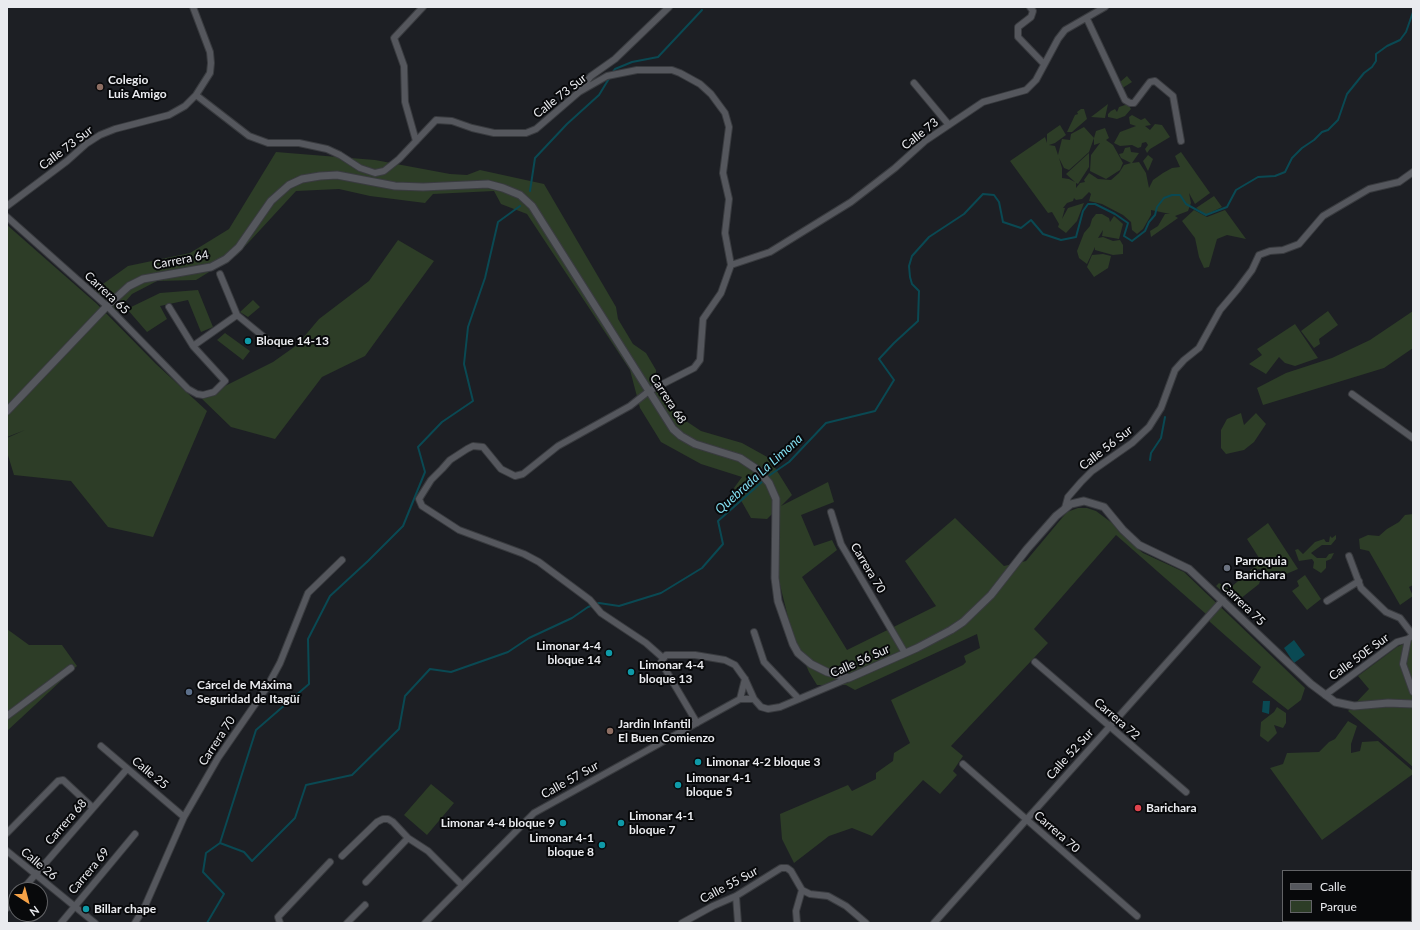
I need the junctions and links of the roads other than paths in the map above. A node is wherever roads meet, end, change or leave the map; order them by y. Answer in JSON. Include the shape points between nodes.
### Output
{"nodes":[{"id":1,"x":194,"y":7,"type":"edge"},
{"id":2,"x":423,"y":7,"type":"edge"},
{"id":3,"x":669,"y":7,"type":"edge"},
{"id":4,"x":1030,"y":7,"type":"edge"},
{"id":5,"x":1105,"y":7,"type":"edge"},
{"id":6,"x":1087,"y":19,"type":"junction"},
{"id":7,"x":1044,"y":64,"type":"junction"},
{"id":8,"x":914,"y":83,"type":"dead end"},
{"id":9,"x":579,"y":92,"type":"junction"},
{"id":10,"x":196,"y":95,"type":"junction"},
{"id":11,"x":949,"y":125,"type":"junction"},
{"id":12,"x":416,"y":141,"type":"junction"},
{"id":13,"x":1181,"y":141,"type":"dead end"},
{"id":14,"x":1413,"y":172,"type":"edge"},
{"id":15,"x":424,"y":187,"type":"joint"},
{"id":16,"x":7,"y":206,"type":"edge"},
{"id":17,"x":7,"y":217,"type":"edge"},
{"id":18,"x":731,"y":265,"type":"junction"},
{"id":19,"x":220,"y":274,"type":"dead end"},
{"id":20,"x":107,"y":306,"type":"junction"},
{"id":21,"x":169,"y":307,"type":"dead end"},
{"id":22,"x":236,"y":315,"type":"junction"},
{"id":23,"x":270,"y":342,"type":"dead end"},
{"id":24,"x":193,"y":346,"type":"junction"},
{"id":25,"x":649,"y":390,"type":"junction"},
{"id":26,"x":1352,"y":394,"type":"dead end"},
{"id":27,"x":7,"y":411,"type":"edge"},
{"id":28,"x":1413,"y":438,"type":"edge"},
{"id":29,"x":1065,"y":508,"type":"junction"},
{"id":30,"x":831,"y":512,"type":"dead end"},
{"id":31,"x":1349,"y":556,"type":"dead end"},
{"id":32,"x":342,"y":560,"type":"dead end"},
{"id":33,"x":1359,"y":581,"type":"junction"},
{"id":34,"x":1223,"y":600,"type":"junction"},
{"id":35,"x":1326,"y":601,"type":"dead end"},
{"id":36,"x":754,"y":632,"type":"dead end"},
{"id":37,"x":1410,"y":637,"type":"edge"},
{"id":38,"x":905,"y":653,"type":"junction"},
{"id":39,"x":663,"y":658,"type":"junction"},
{"id":40,"x":1035,"y":662,"type":"dead end"},
{"id":41,"x":71,"y":668,"type":"dead end"},
{"id":42,"x":849,"y":678,"type":"junction"},
{"id":43,"x":745,"y":679,"type":"junction"},
{"id":44,"x":1413,"y":692,"type":"edge"},
{"id":45,"x":1325,"y":695,"type":"junction"},
{"id":46,"x":740,"y":699,"type":"junction"},
{"id":47,"x":754,"y":699,"type":"junction"},
{"id":48,"x":799,"y":699,"type":"junction"},
{"id":49,"x":1413,"y":704,"type":"edge"},
{"id":50,"x":7,"y":716,"type":"edge"},
{"id":51,"x":697,"y":723,"type":"junction"},
{"id":52,"x":1110,"y":727,"type":"junction"},
{"id":53,"x":101,"y":746,"type":"dead end"},
{"id":54,"x":963,"y":764,"type":"dead end"},
{"id":55,"x":127,"y":769,"type":"junction"},
{"id":56,"x":1186,"y":792,"type":"dead end"},
{"id":57,"x":92,"y":808,"type":"junction"},
{"id":58,"x":184,"y":817,"type":"junction"},
{"id":59,"x":1026,"y":819,"type":"junction"},
{"id":60,"x":7,"y":833,"type":"edge"},
{"id":61,"x":135,"y":834,"type":"dead end"},
{"id":62,"x":408,"y":838,"type":"junction"},
{"id":63,"x":7,"y":851,"type":"edge"},
{"id":64,"x":342,"y":856,"type":"dead end"},
{"id":65,"x":330,"y":862,"type":"dead end"},
{"id":66,"x":35,"y":875,"type":"junction"},
{"id":67,"x":29,"y":882,"type":"edge"},
{"id":68,"x":366,"y":882,"type":"dead end"},
{"id":69,"x":462,"y":885,"type":"junction"},
{"id":70,"x":802,"y":890,"type":"junction"},
{"id":71,"x":736,"y":896,"type":"junction"},
{"id":72,"x":365,"y":905,"type":"dead end"},
{"id":73,"x":74,"y":907,"type":"junction"},
{"id":74,"x":1137,"y":916,"type":"dead end"},
{"id":75,"x":61,"y":923,"type":"edge"},
{"id":76,"x":95,"y":923,"type":"edge"},
{"id":77,"x":135,"y":923,"type":"edge"},
{"id":78,"x":280,"y":923,"type":"edge"},
{"id":79,"x":348,"y":923,"type":"edge"},
{"id":80,"x":425,"y":923,"type":"edge"},
{"id":81,"x":682,"y":923,"type":"edge"},
{"id":82,"x":738,"y":923,"type":"edge"},
{"id":83,"x":797,"y":923,"type":"edge"},
{"id":84,"x":866,"y":923,"type":"edge"},
{"id":85,"x":934,"y":923,"type":"edge"}],
"edges":[{"from":1,"to":10,"type":"street","via":[[210,52],[211,63],[210,73]]},
{"from":2,"to":12,"type":"street","via":[[394,38],[404,66],[405,102]]},
{"from":3,"to":9,"type":"street","via":[[615,60],[591,76]]},
{"from":4,"to":7,"type":"street","via":[[1033,11],[1031,17],[1018,27],[1018,37]]},
{"from":5,"to":6,"type":"street","name":"Calle 73"},
{"from":6,"to":7,"type":"street","name":"Calle 73","via":[[1065,30]]},
{"from":6,"to":13,"type":"street","via":[[1125,100],[1134,102],[1150,82],[1155,81],[1173,96]]},
{"from":7,"to":11,"type":"street","name":"Calle 73","via":[[1036,80],[1026,90],[983,102]]},
{"from":8,"to":11,"type":"street"},
{"from":9,"to":12,"type":"street","name":"Calle 73 Sur","via":[[531,132],[494,133],[440,118]]},
{"from":9,"to":18,"type":"street","name":"Calle 73 Sur","via":[[616,73],[672,70],[700,84],[711,94],[725,113],[729,128],[723,173],[729,199],[725,233]]},
{"from":10,"to":12,"type":"street","name":"Calle 73 Sur","via":[[249,136],[268,142],[327,149],[371,172],[384,171]]},
{"from":10,"to":16,"type":"street","name":"Calle 73 Sur","via":[[185,106],[169,115],[100,135]]},
{"from":11,"to":18,"type":"street","name":"Calle 73","via":[[925,141],[851,202],[770,252]]},
{"from":14,"to":29,"type":"street","name":"Calle 56 Sur","via":[[1399,182],[1369,189],[1323,216],[1299,244],[1258,255],[1252,270],[1220,310],[1199,348],[1174,370],[1161,408],[1149,427],[1132,444],[1092,471],[1068,498]]},
{"from":15,"to":20,"type":"street","name":"Carrera 64","via":[[395,186],[337,175],[302,179],[279,192],[239,247],[226,259],[211,267],[143,279],[129,286]]},
{"from":15,"to":25,"type":"street","name":"Carrera 68","via":[[488,184],[527,200],[541,218]]},
{"from":17,"to":20,"type":"street","name":"Carrera 65"},
{"from":18,"to":25,"type":"street","via":[[721,293],[704,319],[698,365]]},
{"from":19,"to":22,"type":"street"},
{"from":20,"to":24,"type":"street","name":"Carrera 65","via":[[188,389],[197,394],[208,394],[218,389],[225,381]]},
{"from":20,"to":27,"type":"street","name":"Carrera 64"},
{"from":21,"to":24,"type":"street"},
{"from":22,"to":23,"type":"street"},
{"from":22,"to":24,"type":"street"},
{"from":25,"to":39,"type":"street","via":[[630,406],[558,446],[523,474],[514,476],[501,469],[483,448],[473,446],[450,460],[431,480],[419,499],[422,506],[459,530],[539,562]]},
{"from":25,"to":42,"type":"street","name":"Carrera 68","via":[[670,425],[681,436],[695,444],[728,453],[752,465],[767,480],[776,499],[775,578],[778,601],[788,634],[804,659],[827,672]]},
{"from":26,"to":28,"type":"street"},
{"from":29,"to":34,"type":"street","name":"Carrera 75","via":[[1084,501],[1104,507],[1139,545],[1189,568]]},
{"from":29,"to":38,"type":"street","name":"Calle 56 Sur","via":[[1027,549],[991,595],[963,622]]},
{"from":30,"to":38,"type":"street","name":"Carrera 70","via":[[841,544]]},
{"from":31,"to":33,"type":"street"},
{"from":32,"to":58,"type":"street","name":"Carrera 70","via":[[308,593],[280,663],[267,687],[218,758]]},
{"from":33,"to":35,"type":"street"},
{"from":33,"to":37,"type":"street","via":[[1361,588],[1386,612],[1400,618]]},
{"from":34,"to":45,"type":"street","name":"Carrera 75"},
{"from":34,"to":52,"type":"street","name":"Calle 52 Sur"},
{"from":36,"to":48,"type":"street","via":[[764,662]]},
{"from":37,"to":44,"type":"street","name":"Calle 50E Sur","via":[[1403,664]]},
{"from":37,"to":45,"type":"street","name":"Calle 50E Sur","via":[[1397,642]]},
{"from":38,"to":42,"type":"street","name":"Calle 56 Sur"},
{"from":39,"to":43,"type":"street","via":[[666,655],[695,655],[725,660],[735,664]]},
{"from":39,"to":51,"type":"street","via":[[662,662],[669,677]]},
{"from":40,"to":52,"type":"street","name":"Carrera 72"},
{"from":41,"to":50,"type":"street"},
{"from":42,"to":48,"type":"street","name":"Calle 56 Sur"},
{"from":43,"to":46,"type":"street"},
{"from":43,"to":47,"type":"street"},
{"from":45,"to":49,"type":"street","name":"Carrera 75","via":[[1335,702],[1354,706]]},
{"from":46,"to":47,"type":"street","name":"Calle 57 Sur"},
{"from":46,"to":51,"type":"street","name":"Calle 57 Sur"},
{"from":47,"to":48,"type":"street","name":"Calle 56 Sur","via":[[761,707],[768,709]]},
{"from":51,"to":69,"type":"street","name":"Calle 57 Sur","via":[[534,813]]},
{"from":52,"to":56,"type":"street","name":"Carrera 72"},
{"from":52,"to":59,"type":"street","name":"Calle 52 Sur"},
{"from":53,"to":55,"type":"street","name":"Calle 25"},
{"from":54,"to":59,"type":"street","name":"Carrera 70"},
{"from":55,"to":57,"type":"street","name":"Carrera 68"},
{"from":55,"to":58,"type":"street","name":"Calle 25"},
{"from":57,"to":60,"type":"street","via":[[63,780],[52,785]]},
{"from":57,"to":66,"type":"street","name":"Carrera 68"},
{"from":58,"to":77,"type":"street","name":"Carrera 70"},
{"from":59,"to":74,"type":"street","name":"Carrera 70"},
{"from":59,"to":85,"type":"street","name":"Calle 52 Sur"},
{"from":61,"to":73,"type":"street","name":"Carrera 69"},
{"from":62,"to":64,"type":"street","via":[[393,822],[383,819]]},
{"from":62,"to":68,"type":"street"},
{"from":62,"to":69,"type":"street","via":[[428,851]]},
{"from":63,"to":66,"type":"street","name":"Calle 26"},
{"from":65,"to":78,"type":"street","via":[[278,917]]},
{"from":66,"to":67,"type":"street","name":"Carrera 68"},
{"from":66,"to":73,"type":"street","name":"Calle 26"},
{"from":69,"to":80,"type":"street","name":"Calle 57 Sur"},
{"from":70,"to":71,"type":"street","name":"Calle 55 Sur","via":[[791,871],[781,868]]},
{"from":70,"to":83,"type":"street","via":[[796,911]]},
{"from":70,"to":84,"type":"street","via":[[810,894],[828,896],[846,906]]},
{"from":71,"to":81,"type":"street","name":"Calle 55 Sur"},
{"from":71,"to":82,"type":"street"},
{"from":72,"to":79,"type":"street"},
{"from":73,"to":75,"type":"street","name":"Carrera 69"},
{"from":73,"to":76,"type":"street","name":"Calle 26"}]}
